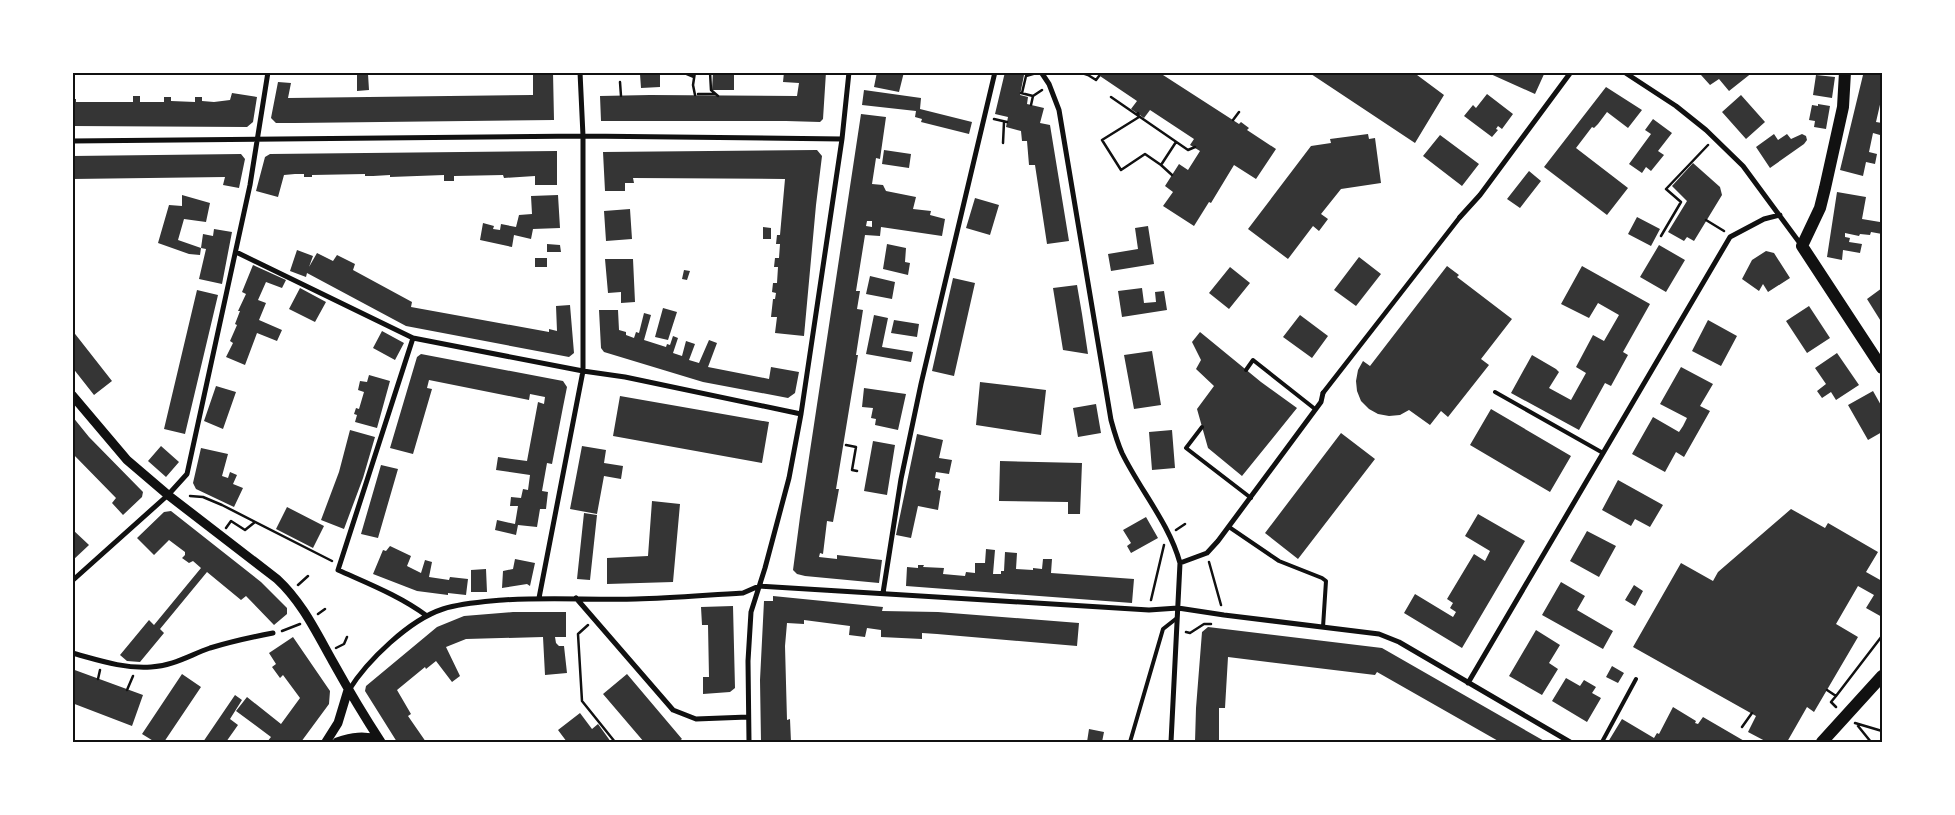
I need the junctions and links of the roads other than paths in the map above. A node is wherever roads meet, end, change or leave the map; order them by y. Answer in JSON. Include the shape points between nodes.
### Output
{"nodes":[{"id":1,"x":268,"y":72,"type":"edge"},
{"id":2,"x":580,"y":72,"type":"edge"},
{"id":3,"x":850,"y":72,"type":"edge"},
{"id":4,"x":995,"y":72,"type":"edge"},
{"id":5,"x":1041,"y":72,"type":"edge"},
{"id":6,"x":1571,"y":72,"type":"edge"},
{"id":7,"x":1624,"y":72,"type":"edge"},
{"id":8,"x":1845,"y":72,"type":"edge"},
{"id":9,"x":583,"y":136,"type":"junction"},
{"id":10,"x":258,"y":139,"type":"junction"},
{"id":11,"x":842,"y":139,"type":"junction"},
{"id":12,"x":72,"y":141,"type":"edge"},
{"id":13,"x":1780,"y":216,"type":"junction"},
{"id":14,"x":1460,"y":217,"type":"joint"},
{"id":15,"x":1802,"y":246,"type":"junction"},
{"id":16,"x":236,"y":252,"type":"junction"},
{"id":17,"x":413,"y":338,"type":"junction"},
{"id":18,"x":1882,"y":368,"type":"edge"},
{"id":19,"x":1246,"y":370,"type":"dead end"},
{"id":20,"x":583,"y":371,"type":"junction"},
{"id":21,"x":1495,"y":392,"type":"dead end"},
{"id":22,"x":1323,"y":393,"type":"joint"},
{"id":23,"x":72,"y":395,"type":"edge"},
{"id":24,"x":1315,"y":409,"type":"junction"},
{"id":25,"x":801,"y":414,"type":"junction"},
{"id":26,"x":1202,"y":427,"type":"dead end"},
{"id":27,"x":1602,"y":453,"type":"junction"},
{"id":28,"x":168,"y":495,"type":"junction"},
{"id":29,"x":1251,"y":498,"type":"junction"},
{"id":30,"x":1229,"y":527,"type":"junction"},
{"id":31,"x":1180,"y":563,"type":"junction"},
{"id":32,"x":72,"y":581,"type":"edge"},
{"id":33,"x":759,"y":586,"type":"junction"},
{"id":34,"x":883,"y":593,"type":"junction"},
{"id":35,"x":539,"y":598,"type":"junction"},
{"id":36,"x":576,"y":598,"type":"junction"},
{"id":37,"x":1178,"y":608,"type":"junction"},
{"id":38,"x":427,"y":616,"type":"junction"},
{"id":39,"x":1177,"y":618,"type":"junction"},
{"id":40,"x":1323,"y":627,"type":"junction"},
{"id":41,"x":273,"y":633,"type":"road end"},
{"id":42,"x":72,"y":652,"type":"edge"},
{"id":43,"x":1882,"y":676,"type":"edge"},
{"id":44,"x":1636,"y":679,"type":"dead end"},
{"id":45,"x":1468,"y":683,"type":"junction"},
{"id":46,"x":348,"y":690,"type":"junction"},
{"id":47,"x":748,"y":717,"type":"junction"},
{"id":48,"x":380,"y":741,"type":"edge"},
{"id":49,"x":326,"y":742,"type":"edge"},
{"id":50,"x":337,"y":742,"type":"edge"},
{"id":51,"x":749,"y":742,"type":"edge"},
{"id":52,"x":1130,"y":742,"type":"edge"},
{"id":53,"x":1171,"y":742,"type":"edge"},
{"id":54,"x":1570,"y":742,"type":"edge"},
{"id":55,"x":1602,"y":742,"type":"edge"},
{"id":56,"x":1822,"y":742,"type":"edge"}],
"edges":[{"from":1,"to":10,"type":"street"},
{"from":2,"to":9,"type":"street"},
{"from":3,"to":11,"type":"street"},
{"from":4,"to":34,"type":"street","via":[[901,479]]},
{"from":5,"to":31,"type":"street","via":[[1059,110],[1113,428],[1124,456],[1175,546]]},
{"from":6,"to":14,"type":"street","via":[[1480,195]]},
{"from":7,"to":13,"type":"street","via":[[1676,106],[1715,138],[1743,166]]},
{"from":8,"to":15,"type":"main road","via":[[1843,107],[1826,188]]},
{"from":9,"to":10,"type":"street"},
{"from":9,"to":11,"type":"street"},
{"from":9,"to":20,"type":"street"},
{"from":10,"to":12,"type":"street"},
{"from":10,"to":16,"type":"street"},
{"from":11,"to":25,"type":"street"},
{"from":13,"to":15,"type":"street"},
{"from":13,"to":27,"type":"street","via":[[1764,219],[1730,237]]},
{"from":14,"to":22,"type":"street"},
{"from":15,"to":18,"type":"main road"},
{"from":16,"to":17,"type":"street"},
{"from":16,"to":28,"type":"street","via":[[187,474]]},
{"from":17,"to":20,"type":"street"},
{"from":17,"to":38,"type":"street","via":[[338,570],[410,603]]},
{"from":19,"to":24,"type":"lane","via":[[1253,360]]},
{"from":20,"to":25,"type":"street"},
{"from":20,"to":35,"type":"street"},
{"from":21,"to":27,"type":"lane"},
{"from":22,"to":24,"type":"street"},
{"from":23,"to":28,"type":"street","via":[[127,460]]},
{"from":24,"to":29,"type":"street"},
{"from":25,"to":33,"type":"street","via":[[789,478]]},
{"from":26,"to":29,"type":"lane","via":[[1186,448]]},
{"from":27,"to":45,"type":"street"},
{"from":28,"to":32,"type":"street"},
{"from":28,"to":46,"type":"street","via":[[291,592]]},
{"from":29,"to":30,"type":"street"},
{"from":30,"to":31,"type":"street","via":[[1207,553]]},
{"from":30,"to":40,"type":"lane","via":[[1279,561],[1326,581]]},
{"from":31,"to":37,"type":"street"},
{"from":33,"to":34,"type":"street"},
{"from":33,"to":36,"type":"street","via":[[743,593],[714,595]]},
{"from":33,"to":47,"type":"street","via":[[751,612]]},
{"from":34,"to":37,"type":"street","via":[[1149,610]]},
{"from":35,"to":36,"type":"street"},
{"from":35,"to":38,"type":"street","via":[[465,603]]},
{"from":36,"to":47,"type":"street","via":[[674,710],[696,719]]},
{"from":37,"to":39,"type":"street"},
{"from":37,"to":40,"type":"street"},
{"from":38,"to":46,"type":"street","via":[[369,662]]},
{"from":39,"to":52,"type":"lane","via":[[1163,629]]},
{"from":39,"to":53,"type":"street"},
{"from":40,"to":45,"type":"street","via":[[1379,634],[1399,642]]},
{"from":41,"to":42,"type":"street","via":[[216,646],[172,664],[153,667],[112,664]]},
{"from":43,"to":56,"type":"main road"},
{"from":44,"to":55,"type":"lane"},
{"from":45,"to":54,"type":"street"},
{"from":46,"to":48,"type":"street"},
{"from":46,"to":49,"type":"street","via":[[338,723]]},
{"from":47,"to":51,"type":"street"},
{"from":48,"to":50,"type":"street","via":[[359,736]]}]}
